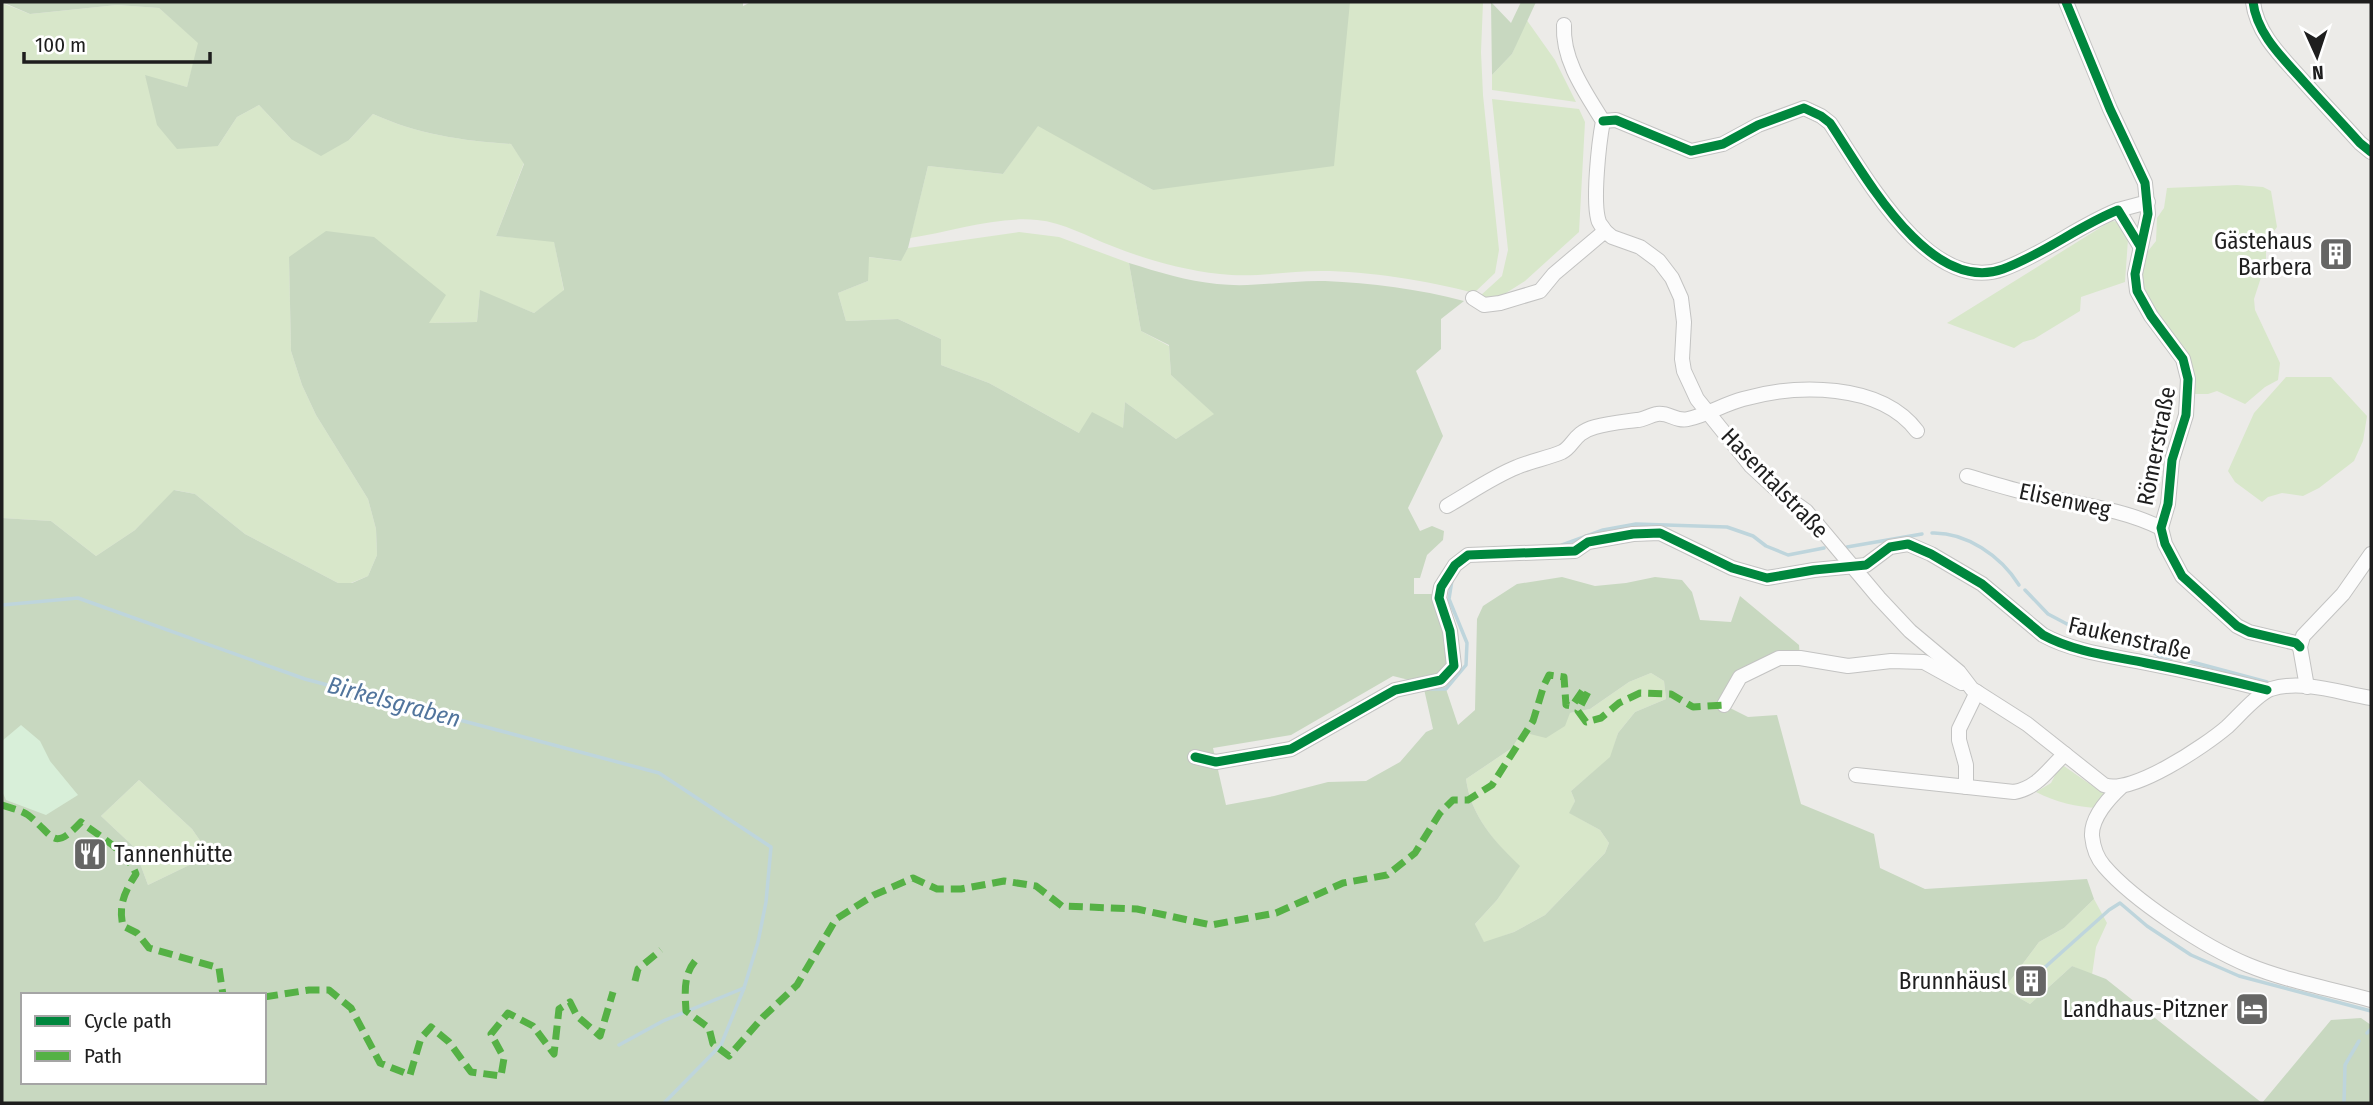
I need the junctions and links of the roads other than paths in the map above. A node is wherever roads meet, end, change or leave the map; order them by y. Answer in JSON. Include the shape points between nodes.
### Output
{"nodes":[{"id":1,"x":2066,"y":2,"type":"edge"},
{"id":2,"x":2253,"y":2,"type":"edge"},
{"id":3,"x":1564,"y":25,"type":"dead end"},
{"id":4,"x":1603,"y":121,"type":"junction"},
{"id":5,"x":2371,"y":152,"type":"edge"},
{"id":6,"x":2148,"y":202,"type":"junction"},
{"id":7,"x":2118,"y":209,"type":"junction"},
{"id":8,"x":1605,"y":231,"type":"junction"},
{"id":9,"x":2140,"y":246,"type":"junction"},
{"id":10,"x":1474,"y":298,"type":"dead end"},
{"id":11,"x":1707,"y":413,"type":"junction"},
{"id":12,"x":1916,"y":431,"type":"dead end"},
{"id":13,"x":1967,"y":476,"type":"dead end"},
{"id":14,"x":1447,"y":506,"type":"dead end"},
{"id":15,"x":2161,"y":528,"type":"junction"},
{"id":16,"x":2371,"y":554,"type":"edge"},
{"id":17,"x":1852,"y":568,"type":"junction"},
{"id":18,"x":2300,"y":647,"type":"junction"},
{"id":19,"x":2307,"y":687,"type":"junction"},
{"id":20,"x":2267,"y":690,"type":"junction"},
{"id":21,"x":1975,"y":691,"type":"junction"},
{"id":22,"x":2371,"y":698,"type":"edge"},
{"id":23,"x":1724,"y":705,"type":"dead end"},
{"id":24,"x":2065,"y":754,"type":"junction"},
{"id":25,"x":1195,"y":757,"type":"dead end"},
{"id":26,"x":1856,"y":775,"type":"dead end"},
{"id":27,"x":1966,"y":787,"type":"junction"},
{"id":28,"x":2121,"y":787,"type":"junction"},
{"id":29,"x":2371,"y":1000,"type":"edge"}],
"edges":[{"from":1,"to":6,"type":"street","name":"Römerstraße","via":[[2141,173]]},
{"from":2,"to":5,"type":"street","via":[[2278,54]]},
{"from":3,"to":4,"type":"street","via":[[1563,41]]},
{"from":4,"to":7,"type":"street","via":[[1616,120],[1691,151],[1723,144],[1804,108],[1830,123],[1870,187],[1926,250],[1974,274],[2001,270]]},
{"from":4,"to":8,"type":"street","via":[[1597,205]]},
{"from":6,"to":7,"type":"street"},
{"from":6,"to":9,"type":"street","name":"Römerstraße"},
{"from":7,"to":9,"type":"street"},
{"from":8,"to":10,"type":"street","via":[[1540,291],[1484,305]]},
{"from":8,"to":11,"type":"street","name":"Hasentalstraße","via":[[1640,247],[1672,278],[1681,298],[1684,371]]},
{"from":9,"to":15,"type":"street","name":"Römerstraße","via":[[2137,291],[2183,359],[2189,390]]},
{"from":11,"to":12,"type":"street","via":[[1774,391],[1818,389],[1892,409],[1906,416]]},
{"from":11,"to":14,"type":"street","via":[[1677,420],[1657,414],[1595,426],[1579,433],[1566,450],[1517,467]]},
{"from":11,"to":17,"type":"street","name":"Hasentalstraße","via":[[1751,466],[1819,525]]},
{"from":13,"to":15,"type":"street","name":"Elisenweg","via":[[2037,496],[2118,511]]},
{"from":15,"to":18,"type":"street","name":"Römerstraße","via":[[2182,576],[2237,626]]},
{"from":16,"to":18,"type":"street","via":[[2343,594],[2306,630]]},
{"from":17,"to":20,"type":"street","name":"Faukenstraße","via":[[1869,564],[1898,545],[1915,546],[1982,584],[2053,640]]},
{"from":17,"to":21,"type":"street","name":"Hasentalstraße","via":[[1901,622]]},
{"from":17,"to":25,"type":"street","via":[[1756,577],[1660,533],[1588,542],[1574,551],[1468,555],[1441,587],[1439,598],[1450,631],[1454,667],[1441,680],[1395,690],[1291,749],[1216,762]]},
{"from":18,"to":19,"type":"street"},
{"from":19,"to":20,"type":"street","via":[[2286,685]]},
{"from":19,"to":22,"type":"street"},
{"from":20,"to":28,"type":"street","via":[[2186,757]]},
{"from":21,"to":23,"type":"street","via":[[1924,662],[1848,666],[1779,658],[1740,677]]},
{"from":21,"to":24,"type":"street"},
{"from":21,"to":27,"type":"street","via":[[1959,729]]},
{"from":24,"to":27,"type":"street","via":[[2036,783],[2020,791]]},
{"from":24,"to":28,"type":"street","via":[[2104,785]]},
{"from":26,"to":27,"type":"street"},
{"from":28,"to":29,"type":"street","via":[[2094,822],[2092,836],[2102,864],[2128,887],[2171,921],[2247,965]]}]}
